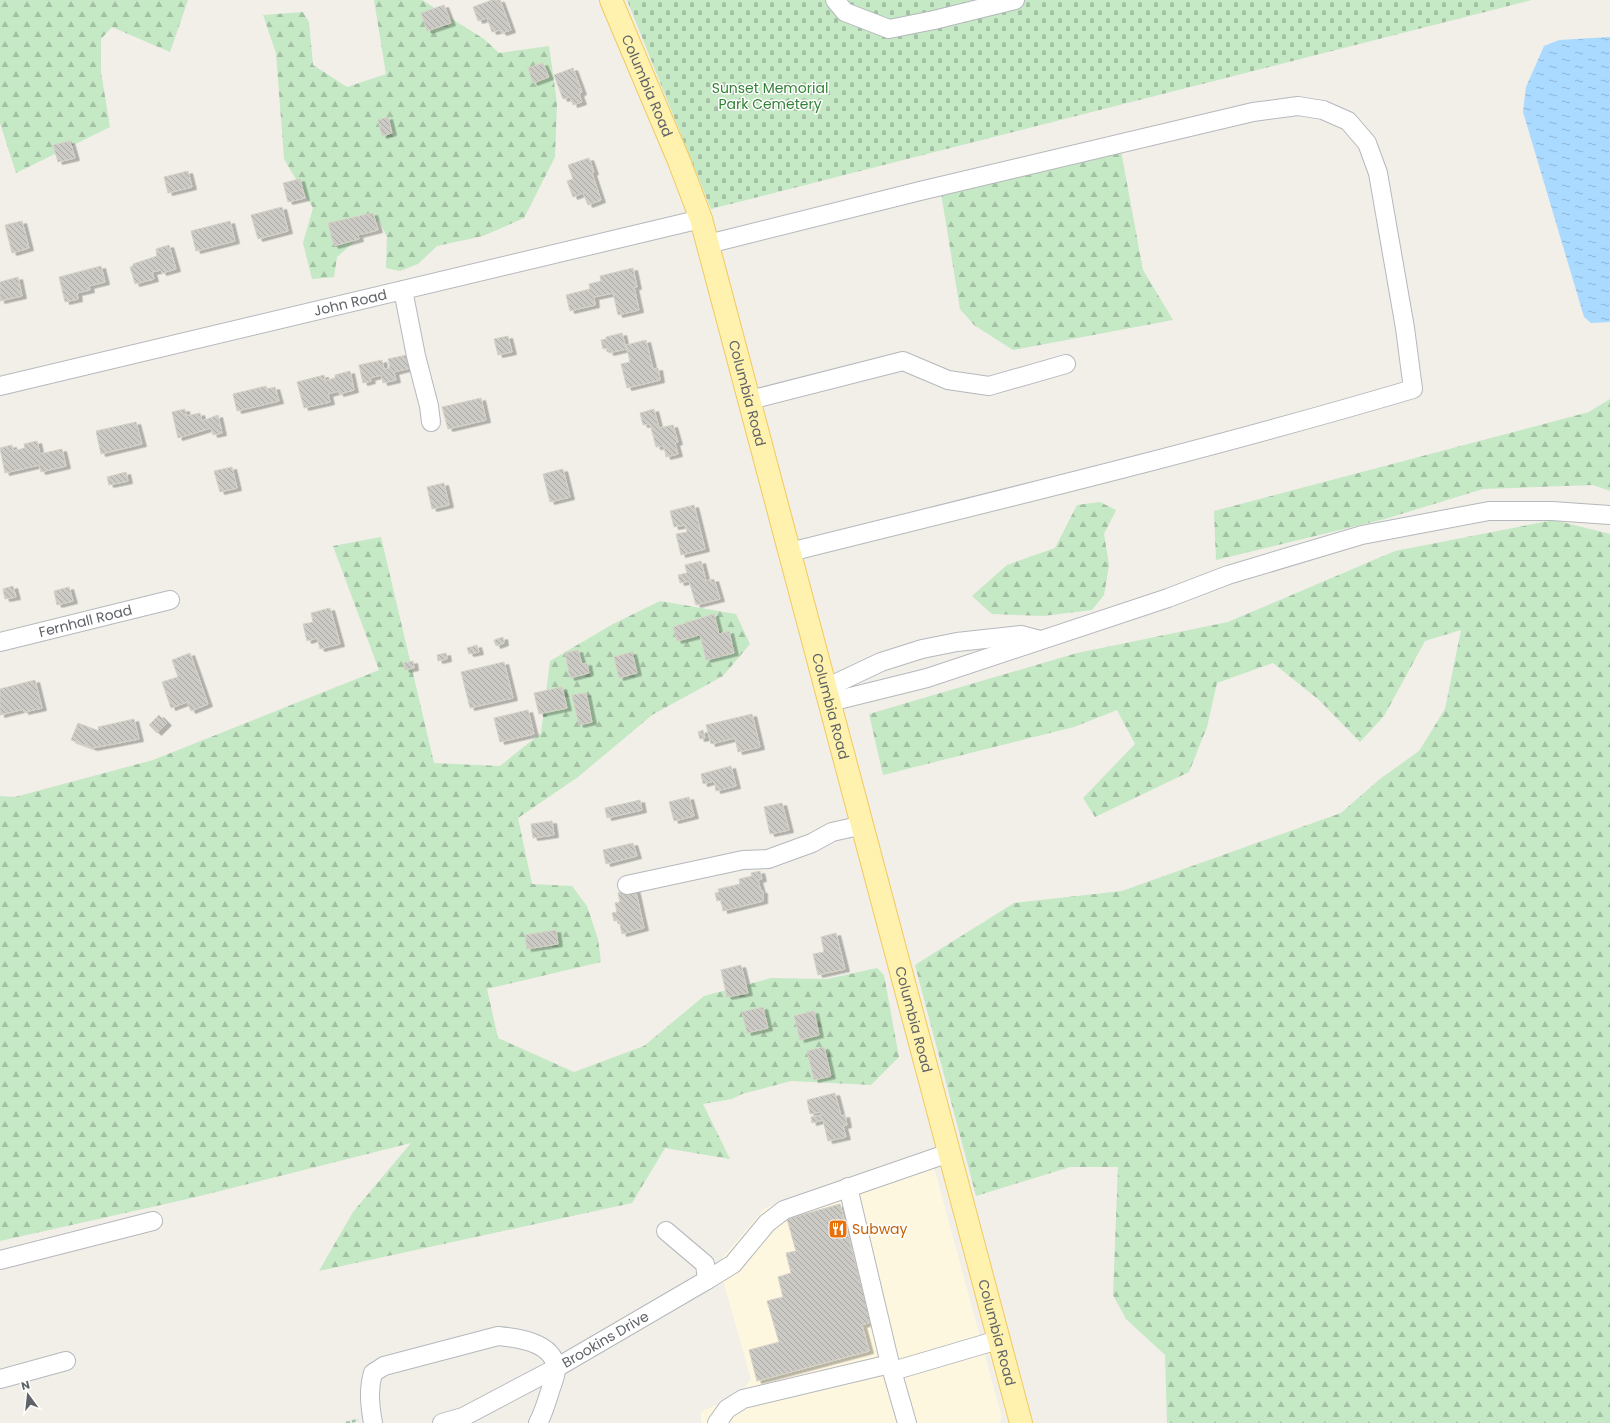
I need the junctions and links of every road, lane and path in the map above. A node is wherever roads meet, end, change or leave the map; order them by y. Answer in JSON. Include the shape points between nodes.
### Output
{"nodes":[{"id":1,"x":611,"y":0,"type":"edge"},
{"id":2,"x":835,"y":0,"type":"edge"},
{"id":3,"x":1015,"y":0,"type":"edge"},
{"id":4,"x":701,"y":219,"type":"junction"},
{"id":5,"x":708,"y":244,"type":"junction"},
{"id":6,"x":403,"y":290,"type":"junction"},
{"id":7,"x":1066,"y":364,"type":"dead end"},
{"id":8,"x":0,"y":386,"type":"edge"},
{"id":9,"x":750,"y":400,"type":"junction"},
{"id":10,"x":431,"y":422,"type":"dead end"},
{"id":11,"x":1610,"y":515,"type":"edge"},
{"id":12,"x":790,"y":552,"type":"junction"},
{"id":13,"x":170,"y":600,"type":"dead end"},
{"id":14,"x":1042,"y":640,"type":"junction"},
{"id":15,"x":0,"y":642,"type":"edge"},
{"id":16,"x":922,"y":649,"type":"junction"},
{"id":17,"x":927,"y":678,"type":"junction"},
{"id":18,"x":828,"y":695,"type":"junction"},
{"id":19,"x":863,"y":825,"type":"junction"},
{"id":20,"x":627,"y":885,"type":"dead end"},
{"id":21,"x":949,"y":1153,"type":"junction"},
{"id":22,"x":848,"y":1187,"type":"junction"},
{"id":23,"x":153,"y":1221,"type":"dead end"},
{"id":24,"x":666,"y":1232,"type":"dead end"},
{"id":25,"x":0,"y":1260,"type":"edge"},
{"id":26,"x":707,"y":1280,"type":"junction"},
{"id":27,"x":998,"y":1340,"type":"junction"},
{"id":28,"x":66,"y":1361,"type":"dead end"},
{"id":29,"x":892,"y":1367,"type":"junction"},
{"id":30,"x":556,"y":1368,"type":"junction"},
{"id":31,"x":0,"y":1379,"type":"edge"},
{"id":32,"x":373,"y":1423,"type":"edge"},
{"id":33,"x":442,"y":1423,"type":"edge"},
{"id":34,"x":538,"y":1423,"type":"edge"},
{"id":35,"x":716,"y":1423,"type":"edge"},
{"id":36,"x":907,"y":1423,"type":"edge"},
{"id":37,"x":1021,"y":1423,"type":"edge"}],
"edges":[{"from":1,"to":4,"type":"main road","name":"Columbia Road"},
{"from":2,"to":3,"type":"street","via":[[845,12],[889,29]]},
{"from":4,"to":5,"type":"main road","name":"Columbia Road"},
{"from":4,"to":6,"type":"street","name":"John Road"},
{"from":5,"to":9,"type":"main road","name":"Columbia Road"},
{"from":5,"to":12,"type":"street","via":[[1253,112],[1298,106],[1323,110],[1348,121],[1367,143],[1378,173],[1413,389],[1116,471]]},
{"from":6,"to":8,"type":"street","name":"John Road"},
{"from":6,"to":10,"type":"street"},
{"from":7,"to":9,"type":"street","via":[[989,386],[948,380],[903,360]]},
{"from":9,"to":12,"type":"main road","name":"Columbia Road"},
{"from":11,"to":14,"type":"street","via":[[1552,511],[1489,511],[1362,535],[1228,575]]},
{"from":12,"to":18,"type":"main road","name":"Columbia Road"},
{"from":13,"to":15,"type":"street","name":"Fernhall Road"},
{"from":14,"to":16,"type":"street","via":[[1021,635],[957,642]]},
{"from":14,"to":17,"type":"street"},
{"from":16,"to":17,"type":"street","via":[[931,659],[932,668]]},
{"from":16,"to":18,"type":"street","via":[[881,662]]},
{"from":17,"to":18,"type":"street"},
{"from":18,"to":19,"type":"main road","name":"Columbia Road"},
{"from":19,"to":20,"type":"street","via":[[832,832],[812,844],[768,859],[742,860]]},
{"from":19,"to":21,"type":"main road","name":"Columbia Road"},
{"from":21,"to":22,"type":"street","name":"Brookins Drive"},
{"from":21,"to":27,"type":"main road","name":"Columbia Road"},
{"from":22,"to":26,"type":"street","name":"Brookins Drive","via":[[784,1210],[767,1223],[733,1264]]},
{"from":22,"to":29,"type":"street"},
{"from":23,"to":25,"type":"street"},
{"from":24,"to":26,"type":"street","via":[[705,1264]]},
{"from":26,"to":30,"type":"street","name":"Brookins Drive"},
{"from":27,"to":29,"type":"street"},
{"from":27,"to":37,"type":"main road","name":"Columbia Road"},
{"from":28,"to":31,"type":"street"},
{"from":29,"to":35,"type":"street","via":[[743,1399],[727,1409]]},
{"from":29,"to":36,"type":"street"},
{"from":30,"to":32,"type":"street","via":[[553,1357],[540,1345],[513,1337],[498,1336],[384,1366],[372,1373],[369,1384]]},
{"from":30,"to":33,"type":"street","name":"Brookins Drive","via":[[463,1417]]},
{"from":30,"to":34,"type":"street"}]}
